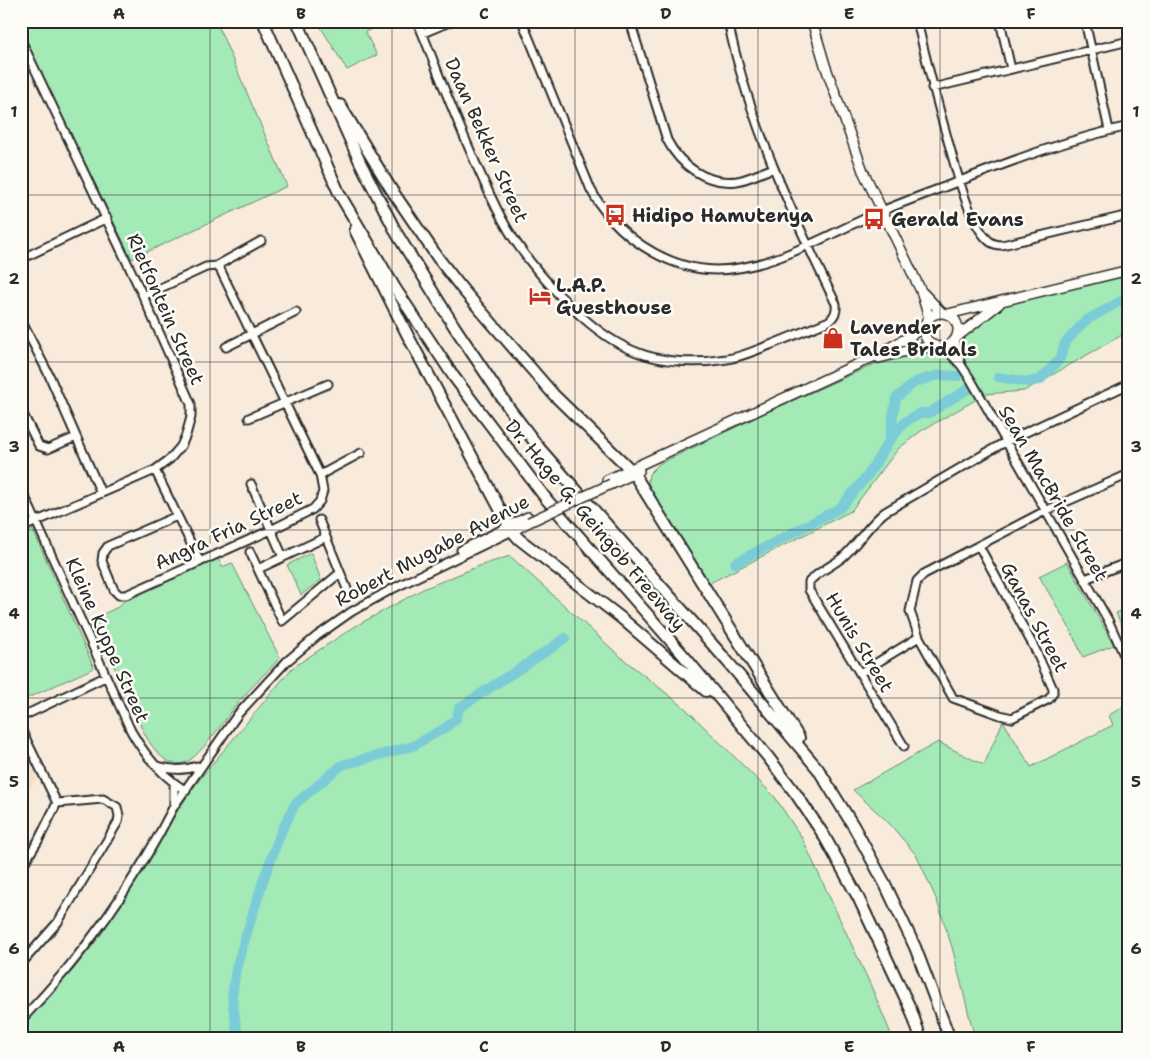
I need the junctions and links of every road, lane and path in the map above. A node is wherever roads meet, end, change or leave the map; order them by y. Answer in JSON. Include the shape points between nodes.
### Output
{"nodes":[{"id":1,"x":263,"y":21,"type":"edge"},
{"id":2,"x":297,"y":21,"type":"edge"},
{"id":3,"x":417,"y":21,"type":"edge"},
{"id":4,"x":452,"y":21,"type":"edge"},
{"id":5,"x":522,"y":21,"type":"edge"},
{"id":6,"x":630,"y":21,"type":"edge"},
{"id":7,"x":728,"y":21,"type":"edge"},
{"id":8,"x":812,"y":21,"type":"edge"},
{"id":9,"x":917,"y":21,"type":"edge"},
{"id":10,"x":1000,"y":21,"type":"edge"},
{"id":11,"x":1085,"y":21,"type":"edge"},
{"id":12,"x":423,"y":33,"type":"junction"},
{"id":13,"x":21,"y":40,"type":"edge"},
{"id":14,"x":1129,"y":41,"type":"edge"},
{"id":15,"x":1092,"y":49,"type":"junction"},
{"id":16,"x":316,"y":65,"type":"junction"},
{"id":17,"x":1010,"y":69,"type":"junction"},
{"id":18,"x":932,"y":88,"type":"junction"},
{"id":19,"x":1129,"y":126,"type":"edge"},
{"id":20,"x":1109,"y":130,"type":"junction"},
{"id":21,"x":774,"y":168,"type":"junction"},
{"id":22,"x":959,"y":182,"type":"junction"},
{"id":23,"x":340,"y":195,"type":"junction"},
{"id":24,"x":882,"y":211,"type":"junction"},
{"id":25,"x":1129,"y":215,"type":"edge"},
{"id":26,"x":107,"y":218,"type":"junction"},
{"id":27,"x":261,"y":241,"type":"dead end"},
{"id":28,"x":807,"y":245,"type":"junction"},
{"id":29,"x":21,"y":259,"type":"edge"},
{"id":30,"x":216,"y":266,"type":"junction"},
{"id":31,"x":1129,"y":270,"type":"edge"},
{"id":32,"x":921,"y":291,"type":"junction"},
{"id":33,"x":144,"y":296,"type":"junction"},
{"id":34,"x":1004,"y":300,"type":"junction"},
{"id":35,"x":296,"y":312,"type":"dead end"},
{"id":36,"x":945,"y":314,"type":"junction"},
{"id":37,"x":21,"y":320,"type":"edge"},
{"id":38,"x":928,"y":321,"type":"junction"},
{"id":39,"x":252,"y":334,"type":"junction"},
{"id":40,"x":956,"y":338,"type":"junction"},
{"id":41,"x":226,"y":347,"type":"dead end"},
{"id":42,"x":940,"y":347,"type":"junction"},
{"id":43,"x":961,"y":365,"type":"junction"},
{"id":44,"x":328,"y":384,"type":"dead end"},
{"id":45,"x":1129,"y":384,"type":"edge"},
{"id":46,"x":286,"y":403,"type":"junction"},
{"id":47,"x":21,"y":410,"type":"edge"},
{"id":48,"x":249,"y":418,"type":"dead end"},
{"id":49,"x":76,"y":437,"type":"junction"},
{"id":50,"x":1005,"y":442,"type":"junction"},
{"id":51,"x":361,"y":453,"type":"dead end"},
{"id":52,"x":154,"y":470,"type":"junction"},
{"id":53,"x":632,"y":471,"type":"junction"},
{"id":54,"x":1129,"y":474,"type":"edge"},
{"id":55,"x":320,"y":475,"type":"junction"},
{"id":56,"x":251,"y":484,"type":"dead end"},
{"id":57,"x":21,"y":488,"type":"edge"},
{"id":58,"x":101,"y":493,"type":"junction"},
{"id":59,"x":1045,"y":511,"type":"junction"},
{"id":60,"x":177,"y":516,"type":"junction"},
{"id":61,"x":319,"y":520,"type":"dead end"},
{"id":62,"x":37,"y":521,"type":"junction"},
{"id":63,"x":21,"y":528,"type":"edge"},
{"id":64,"x":510,"y":528,"type":"junction"},
{"id":65,"x":271,"y":530,"type":"junction"},
{"id":66,"x":326,"y":537,"type":"junction"},
{"id":67,"x":979,"y":546,"type":"junction"},
{"id":68,"x":250,"y":552,"type":"dead end"},
{"id":69,"x":283,"y":557,"type":"junction"},
{"id":70,"x":200,"y":562,"type":"junction"},
{"id":71,"x":1129,"y":562,"type":"edge"},
{"id":72,"x":258,"y":569,"type":"junction"},
{"id":73,"x":340,"y":573,"type":"junction"},
{"id":74,"x":1085,"y":580,"type":"junction"},
{"id":75,"x":347,"y":589,"type":"dead end"},
{"id":76,"x":919,"y":637,"type":"junction"},
{"id":77,"x":1129,"y":666,"type":"edge"},
{"id":78,"x":860,"y":672,"type":"junction"},
{"id":79,"x":105,"y":677,"type":"junction"},
{"id":80,"x":728,"y":709,"type":"junction"},
{"id":81,"x":21,"y":717,"type":"edge"},
{"id":82,"x":21,"y":729,"type":"edge"},
{"id":83,"x":904,"y":746,"type":"dead end"},
{"id":84,"x":155,"y":765,"type":"junction"},
{"id":85,"x":197,"y":766,"type":"junction"},
{"id":86,"x":818,"y":769,"type":"junction"},
{"id":87,"x":174,"y":783,"type":"junction"},
{"id":88,"x":184,"y":790,"type":"junction"},
{"id":89,"x":57,"y":803,"type":"junction"},
{"id":90,"x":175,"y":804,"type":"junction"},
{"id":91,"x":21,"y":868,"type":"edge"},
{"id":92,"x":21,"y":964,"type":"edge"},
{"id":93,"x":21,"y":1020,"type":"edge"},
{"id":94,"x":921,"y":1039,"type":"edge"},
{"id":95,"x":950,"y":1039,"type":"edge"}],
"edges":[{"from":1,"to":23,"type":"highway","name":"Dr. Hage G. Geingob Freeway"},
{"from":2,"to":16,"type":"highway","name":"Dr. Hage G. Geingob Freeway"},
{"from":3,"to":12,"type":"street","name":"Daan Bekker Street"},
{"from":4,"to":12,"type":"street"},
{"from":5,"to":28,"type":"street","via":[[591,190],[615,223],[635,240],[673,261],[715,270],[763,262]]},
{"from":6,"to":21,"type":"street","via":[[667,140],[683,163],[702,175],[725,181],[743,180]]},
{"from":7,"to":21,"type":"street","via":[[743,84]]},
{"from":8,"to":24,"type":"main road","via":[[848,133]]},
{"from":9,"to":18,"type":"street"},
{"from":10,"to":17,"type":"street"},
{"from":11,"to":15,"type":"street"},
{"from":12,"to":28,"type":"street","name":"Daan Bekker Street","via":[[485,182],[503,220],[524,253],[569,304],[628,349],[659,359],[686,362],[727,359],[830,321],[835,315],[836,304]]},
{"from":13,"to":26,"type":"street","name":"Rietfontein Street"},
{"from":14,"to":15,"type":"street"},
{"from":15,"to":17,"type":"street"},
{"from":15,"to":20,"type":"street"},
{"from":16,"to":53,"type":"highway","via":[[391,189],[438,258],[554,395]]},
{"from":16,"to":86,"type":"highway","name":"Dr. Hage G. Geingob Freeway","via":[[397,234],[510,408],[540,449]]},
{"from":17,"to":18,"type":"street"},
{"from":18,"to":22,"type":"street"},
{"from":19,"to":20,"type":"street"},
{"from":20,"to":22,"type":"street","via":[[1064,142]]},
{"from":21,"to":28,"type":"street"},
{"from":22,"to":24,"type":"street"},
{"from":22,"to":25,"type":"street","via":[[980,229],[995,245]]},
{"from":23,"to":64,"type":"highway","via":[[367,257]]},
{"from":23,"to":80,"type":"highway","name":"Dr. Hage G. Geingob Freeway","via":[[406,304],[500,440],[547,500]]},
{"from":24,"to":28,"type":"street"},
{"from":24,"to":32,"type":"main road"},
{"from":26,"to":29,"type":"street"},
{"from":26,"to":33,"type":"street","name":"Rietfontein Street"},
{"from":27,"to":30,"type":"street"},
{"from":30,"to":33,"type":"street","via":[[206,267]]},
{"from":30,"to":39,"type":"street","name":"Angra Fria Street"},
{"from":31,"to":34,"type":"main road"},
{"from":32,"to":36,"type":"main road"},
{"from":32,"to":38,"type":"main road"},
{"from":33,"to":52,"type":"street","name":"Rietfontein Street","via":[[191,404],[191,417],[180,446],[170,459]]},
{"from":34,"to":36,"type":"main road"},
{"from":34,"to":40,"type":"main road"},
{"from":35,"to":39,"type":"street"},
{"from":36,"to":38,"type":"main road"},
{"from":36,"to":40,"type":"main road","via":[[957,323]]},
{"from":37,"to":49,"type":"street"},
{"from":38,"to":42,"type":"main road","via":[[925,334],[930,344]]},
{"from":38,"to":53,"type":"main road","name":"Robert Mugabe Avenue","via":[[909,337],[873,357]]},
{"from":39,"to":41,"type":"street"},
{"from":39,"to":46,"type":"street","name":"Angra Fria Street"},
{"from":40,"to":42,"type":"main road"},
{"from":40,"to":43,"type":"street","name":"Sean MacBride Street"},
{"from":42,"to":43,"type":"street","name":"Sean MacBride Street"},
{"from":42,"to":53,"type":"main road","name":"Robert Mugabe Avenue","via":[[881,357]]},
{"from":43,"to":50,"type":"street","name":"Sean MacBride Street"},
{"from":44,"to":46,"type":"street"},
{"from":45,"to":50,"type":"street"},
{"from":46,"to":48,"type":"street"},
{"from":46,"to":55,"type":"street","name":"Angra Fria Street"},
{"from":47,"to":49,"type":"street","via":[[38,446],[48,449]]},
{"from":49,"to":58,"type":"street"},
{"from":50,"to":59,"type":"street","name":"Sean MacBride Street"},
{"from":50,"to":78,"type":"street","name":"Hunis Street","via":[[880,516],[842,558],[809,582],[809,590]]},
{"from":51,"to":55,"type":"street"},
{"from":52,"to":58,"type":"street","name":"Rietfontein Street"},
{"from":52,"to":60,"type":"street"},
{"from":53,"to":64,"type":"main road","name":"Robert Mugabe Avenue"},
{"from":53,"to":86,"type":"highway"},
{"from":54,"to":59,"type":"street","name":"Ganas Street"},
{"from":55,"to":65,"type":"street","name":"Angra Fria Street","via":[[323,491],[316,506]]},
{"from":56,"to":65,"type":"street"},
{"from":57,"to":62,"type":"street","name":"Kleine Kuppe Street"},
{"from":58,"to":62,"type":"street","name":"Rietfontein Street"},
{"from":59,"to":67,"type":"street","name":"Ganas Street"},
{"from":59,"to":74,"type":"street","name":"Sean MacBride Street"},
{"from":60,"to":70,"type":"street"},
{"from":60,"to":70,"type":"street","name":"Angra Fria Street","via":[[108,546],[102,561],[114,590],[119,595],[126,595]]},
{"from":61,"to":66,"type":"street"},
{"from":62,"to":63,"type":"street","name":"Rietfontein Street"},
{"from":62,"to":79,"type":"street","name":"Kleine Kuppe Street"},
{"from":64,"to":80,"type":"highway","via":[[519,539],[620,617]]},
{"from":64,"to":85,"type":"street","name":"Robert Mugabe Avenue","via":[[383,590],[314,634],[251,694]]},
{"from":64,"to":88,"type":"street","name":"Robert Mugabe Avenue","via":[[392,589],[316,636],[286,662],[238,714]]},
{"from":65,"to":69,"type":"street"},
{"from":65,"to":70,"type":"street","name":"Angra Fria Street"},
{"from":66,"to":69,"type":"street"},
{"from":66,"to":73,"type":"street"},
{"from":67,"to":76,"type":"street","name":"Ganas Street","via":[[924,574],[917,581],[910,611]]},
{"from":67,"to":76,"type":"street","name":"Ganas Street","via":[[1036,649],[1054,693],[1009,718],[956,700]]},
{"from":68,"to":72,"type":"street"},
{"from":69,"to":72,"type":"street"},
{"from":71,"to":74,"type":"street"},
{"from":72,"to":73,"type":"street","via":[[282,621]]},
{"from":73,"to":75,"type":"street"},
{"from":74,"to":77,"type":"street","name":"Sean MacBride Street"},
{"from":76,"to":78,"type":"street"},
{"from":78,"to":83,"type":"street","name":"Hunis Street"},
{"from":79,"to":81,"type":"street"},
{"from":79,"to":84,"type":"street","name":"Kleine Kuppe Street","via":[[135,739]]},
{"from":80,"to":94,"type":"highway","name":"Dr. Hage G. Geingob Freeway","via":[[768,756],[823,834],[858,897]]},
{"from":82,"to":89,"type":"street"},
{"from":84,"to":85,"type":"street","via":[[179,770]]},
{"from":84,"to":87,"type":"street","name":"Kleine Kuppe Street"},
{"from":85,"to":88,"type":"street","name":"Robert Mugabe Avenue"},
{"from":86,"to":95,"type":"highway","name":"Dr. Hage G. Geingob Freeway","via":[[854,827],[915,947]]},
{"from":87,"to":88,"type":"street","name":"Kleine Kuppe Street"},
{"from":87,"to":90,"type":"street"},
{"from":88,"to":90,"type":"street","name":"Robert Mugabe Avenue"},
{"from":89,"to":91,"type":"street"},
{"from":89,"to":92,"type":"street","via":[[103,799],[117,807],[118,822],[58,922]]},
{"from":90,"to":93,"type":"street","name":"Robert Mugabe Avenue","via":[[100,929]]}]}
